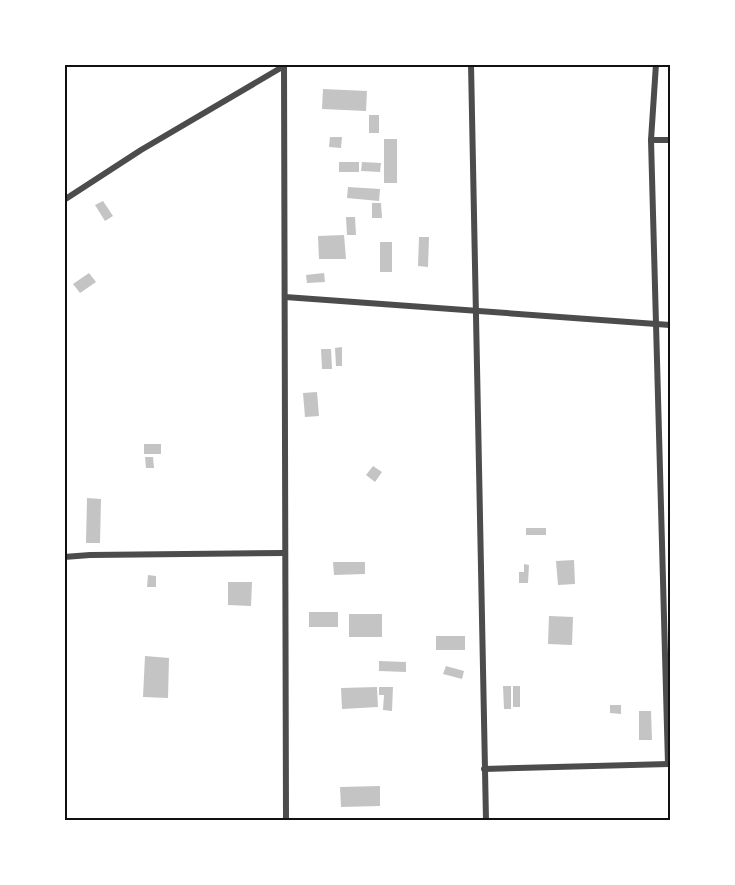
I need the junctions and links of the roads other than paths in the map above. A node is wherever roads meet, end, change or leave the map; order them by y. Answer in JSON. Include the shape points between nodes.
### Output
{"nodes":[{"id":1,"x":471,"y":64,"type":"edge"},
{"id":2,"x":656,"y":64,"type":"edge"},
{"id":3,"x":284,"y":65,"type":"edge"},
{"id":4,"x":651,"y":140,"type":"junction"},
{"id":5,"x":670,"y":141,"type":"edge"},
{"id":6,"x":64,"y":200,"type":"edge"},
{"id":7,"x":285,"y":297,"type":"junction"},
{"id":8,"x":475,"y":311,"type":"junction"},
{"id":9,"x":656,"y":324,"type":"junction"},
{"id":10,"x":670,"y":325,"type":"edge"},
{"id":11,"x":284,"y":553,"type":"junction"},
{"id":12,"x":64,"y":557,"type":"edge"},
{"id":13,"x":670,"y":575,"type":"edge"},
{"id":14,"x":663,"y":576,"type":"junction"},
{"id":15,"x":669,"y":764,"type":"edge"},
{"id":16,"x":484,"y":769,"type":"junction"},
{"id":17,"x":286,"y":820,"type":"edge"},
{"id":18,"x":486,"y":820,"type":"edge"}],
"edges":[{"from":1,"to":8,"type":"street"},
{"from":2,"to":4,"type":"street"},
{"from":3,"to":6,"type":"street"},
{"from":3,"to":7,"type":"street"},
{"from":4,"to":5,"type":"street"},
{"from":4,"to":9,"type":"street"},
{"from":7,"to":8,"type":"street"},
{"from":7,"to":11,"type":"street"},
{"from":8,"to":9,"type":"street"},
{"from":8,"to":16,"type":"street"},
{"from":9,"to":10,"type":"street"},
{"from":9,"to":14,"type":"street"},
{"from":11,"to":12,"type":"street"},
{"from":11,"to":17,"type":"street"},
{"from":13,"to":14,"type":"street"},
{"from":14,"to":15,"type":"street"},
{"from":15,"to":16,"type":"street"},
{"from":16,"to":18,"type":"street"}]}
